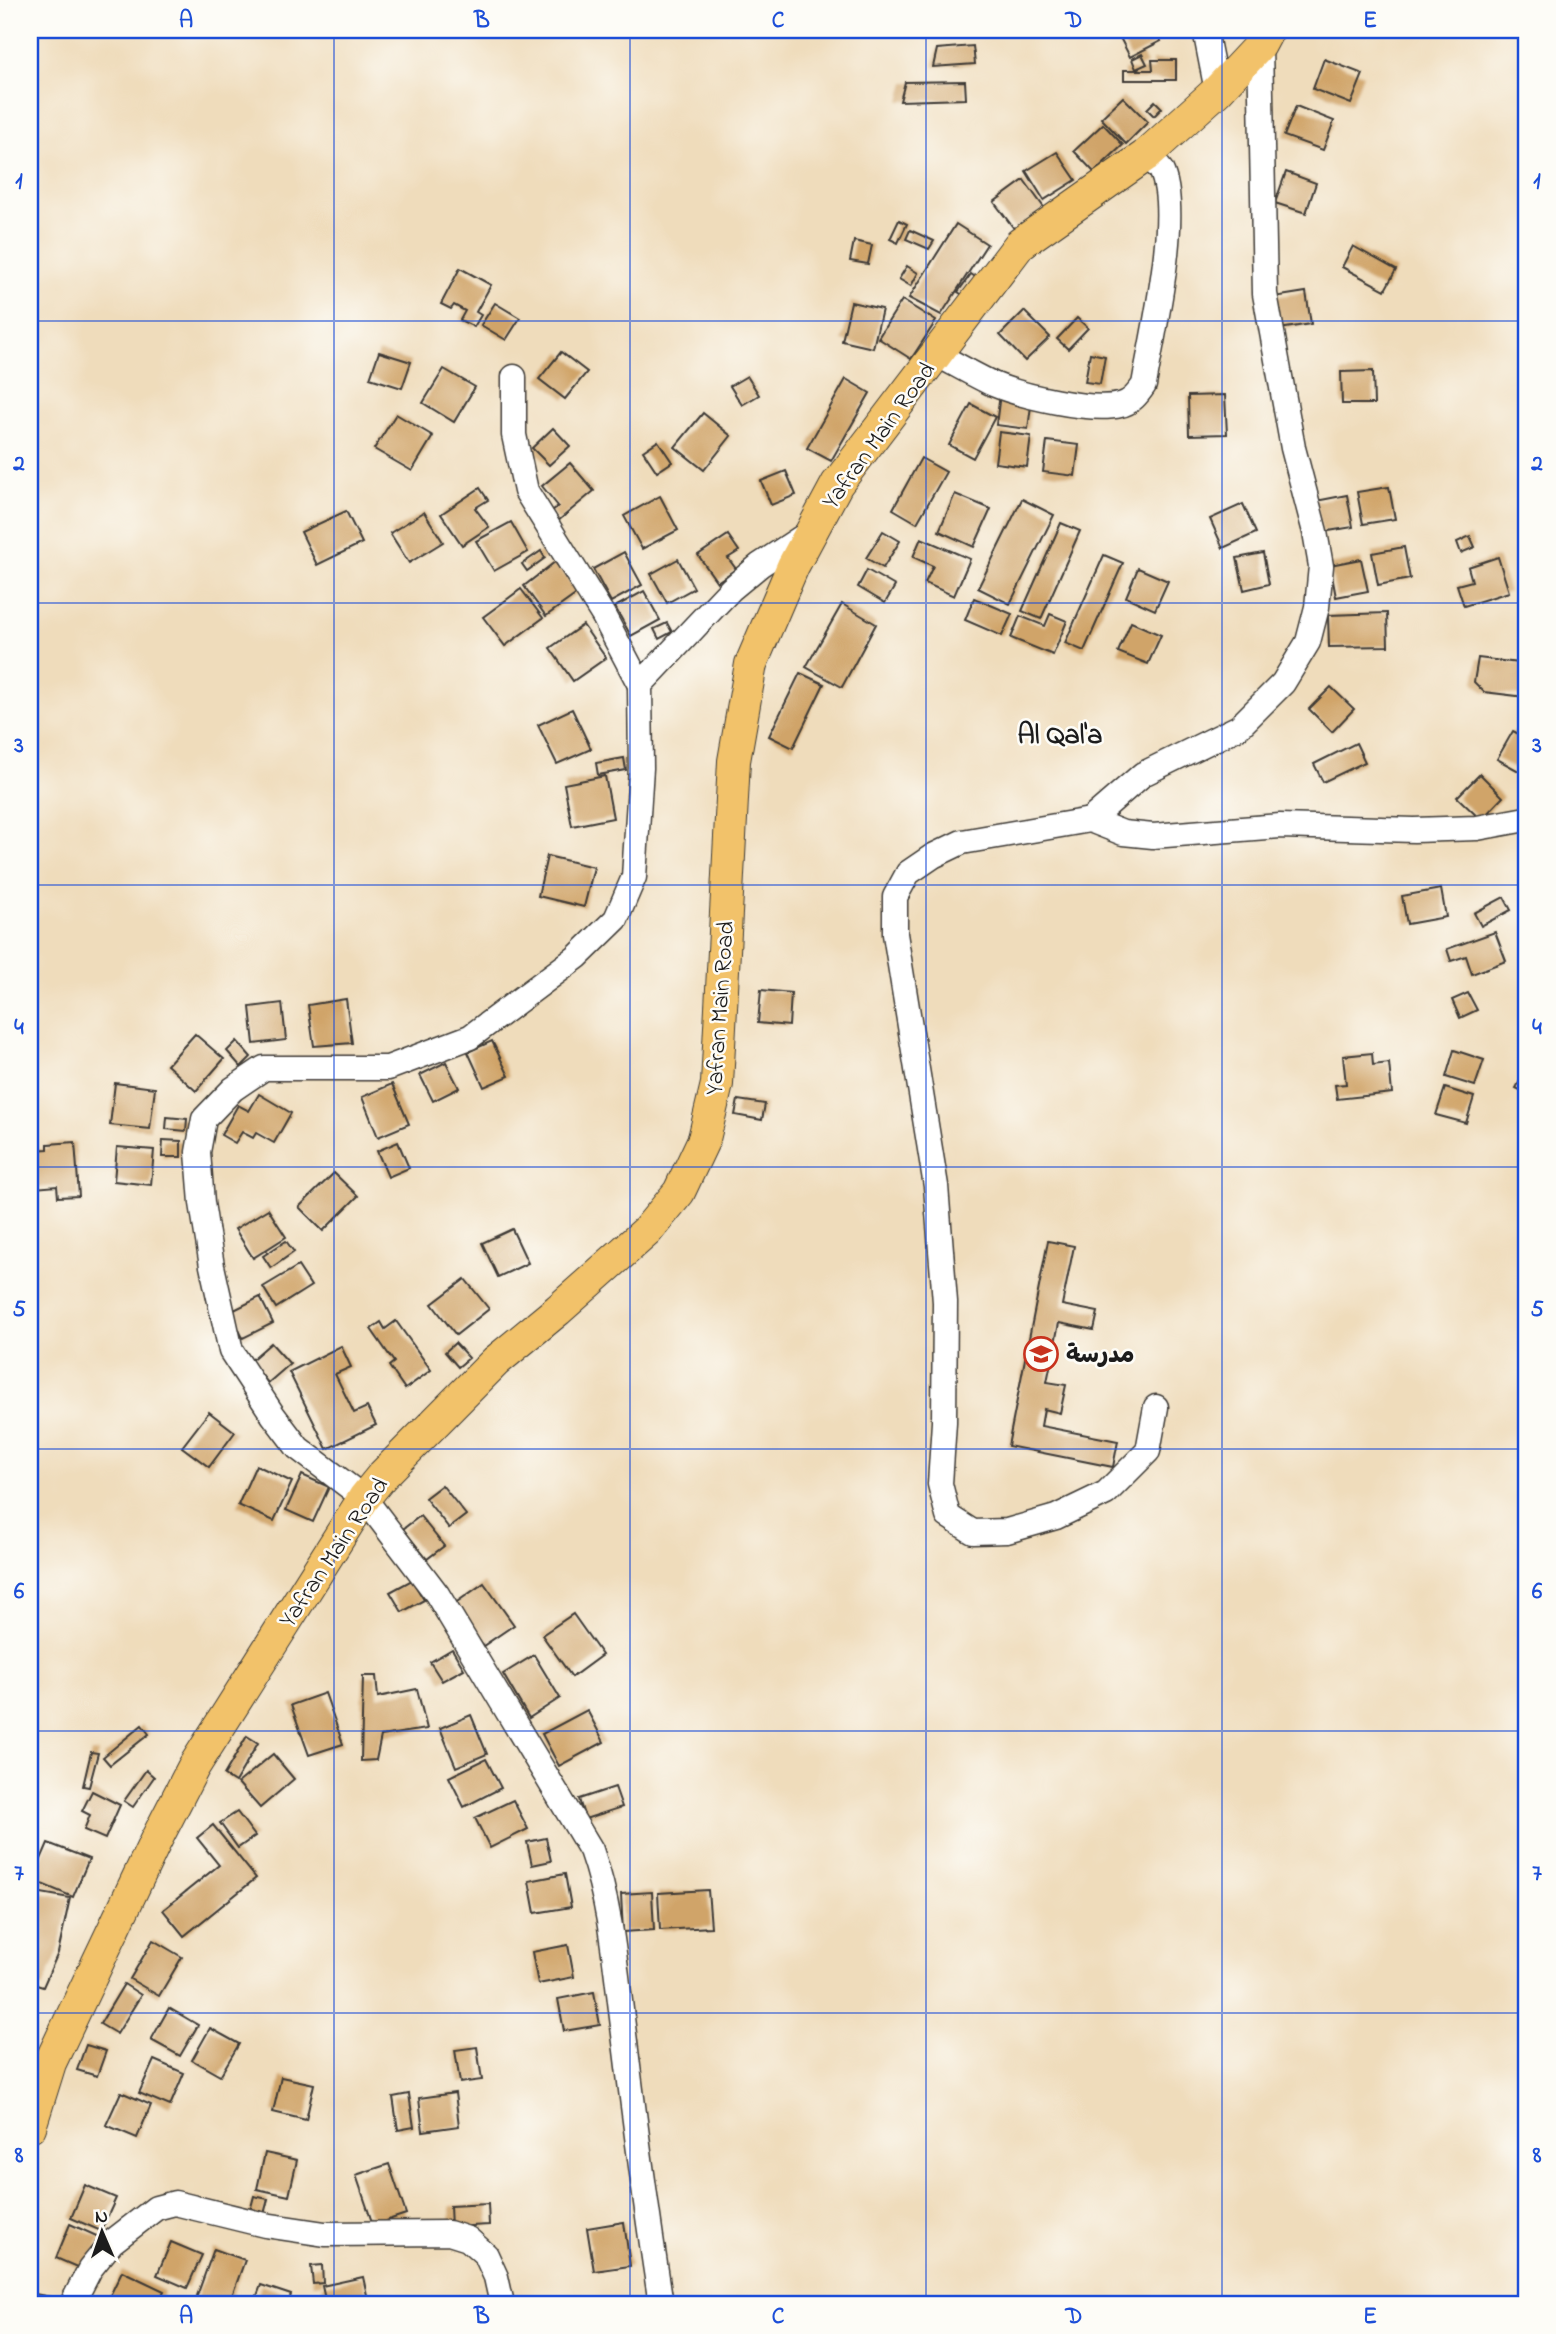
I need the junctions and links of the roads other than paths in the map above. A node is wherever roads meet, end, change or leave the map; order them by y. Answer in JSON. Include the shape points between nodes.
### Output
{"nodes":[{"id":1,"x":1205,"y":30,"type":"edge"},
{"id":2,"x":1264,"y":37,"type":"edge"},
{"id":3,"x":1217,"y":91,"type":"junction"},
{"id":4,"x":1145,"y":156,"type":"junction"},
{"id":5,"x":936,"y":354,"type":"junction"},
{"id":6,"x":514,"y":377,"type":"dead end"},
{"id":7,"x":811,"y":532,"type":"junction"},
{"id":8,"x":640,"y":685,"type":"junction"},
{"id":9,"x":1526,"y":819,"type":"edge"},
{"id":10,"x":1090,"y":820,"type":"junction"},
{"id":11,"x":1156,"y":1407,"type":"dead end"},
{"id":12,"x":364,"y":1498,"type":"junction"},
{"id":13,"x":50,"y":2063,"type":"junction"},
{"id":14,"x":30,"y":2089,"type":"edge"},
{"id":15,"x":30,"y":2127,"type":"edge"},
{"id":16,"x":72,"y":2304,"type":"edge"},
{"id":17,"x":502,"y":2304,"type":"edge"},
{"id":18,"x":661,"y":2304,"type":"edge"}],
"edges":[{"from":1,"to":3,"type":"street"},
{"from":2,"to":3,"type":"main road","name":"Yafran Main Road"},
{"from":2,"to":10,"type":"street","via":[[1265,294],[1293,448],[1321,566],[1317,607],[1308,642],[1283,683],[1240,727],[1143,774]]},
{"from":3,"to":4,"type":"main road","name":"Yafran Main Road"},
{"from":4,"to":5,"type":"main road","name":"Yafran Main Road","via":[[1020,244]]},
{"from":4,"to":5,"type":"street","via":[[1162,172],[1168,223],[1163,281],[1144,386],[1135,397],[1120,405],[1084,406],[1041,398],[995,384]]},
{"from":5,"to":7,"type":"main road","name":"Yafran Main Road","via":[[837,484]]},
{"from":6,"to":8,"type":"street","via":[[514,435],[526,492],[603,615]]},
{"from":7,"to":8,"type":"street","via":[[731,589]]},
{"from":7,"to":12,"type":"main road","name":"Yafran Main Road","via":[[751,664],[736,748],[717,1084],[704,1139],[679,1192],[647,1231],[496,1361]]},
{"from":8,"to":12,"type":"street","via":[[641,768],[634,877],[616,919],[577,957],[470,1037],[388,1068],[264,1068],[233,1089],[204,1119],[198,1152],[202,1203],[231,1351],[298,1448]]},
{"from":9,"to":10,"type":"street","via":[[1477,828],[1280,826],[1153,836],[1123,833]]},
{"from":10,"to":11,"type":"street","via":[[962,842],[908,873],[895,897],[895,934],[936,1186],[945,1302],[940,1484],[948,1516],[973,1532],[1007,1531],[1056,1517],[1106,1493],[1148,1451]]},
{"from":12,"to":13,"type":"main road","name":"Yafran Main Road","via":[[193,1769]]},
{"from":12,"to":18,"type":"street","via":[[437,1594],[591,1850],[611,1934]]},
{"from":13,"to":14,"type":"street"},
{"from":13,"to":15,"type":"main road","name":"Yafran Main Road"},
{"from":16,"to":17,"type":"street","via":[[90,2269],[112,2242],[156,2208],[175,2203],[325,2234],[449,2233],[468,2239],[486,2255]]}]}
